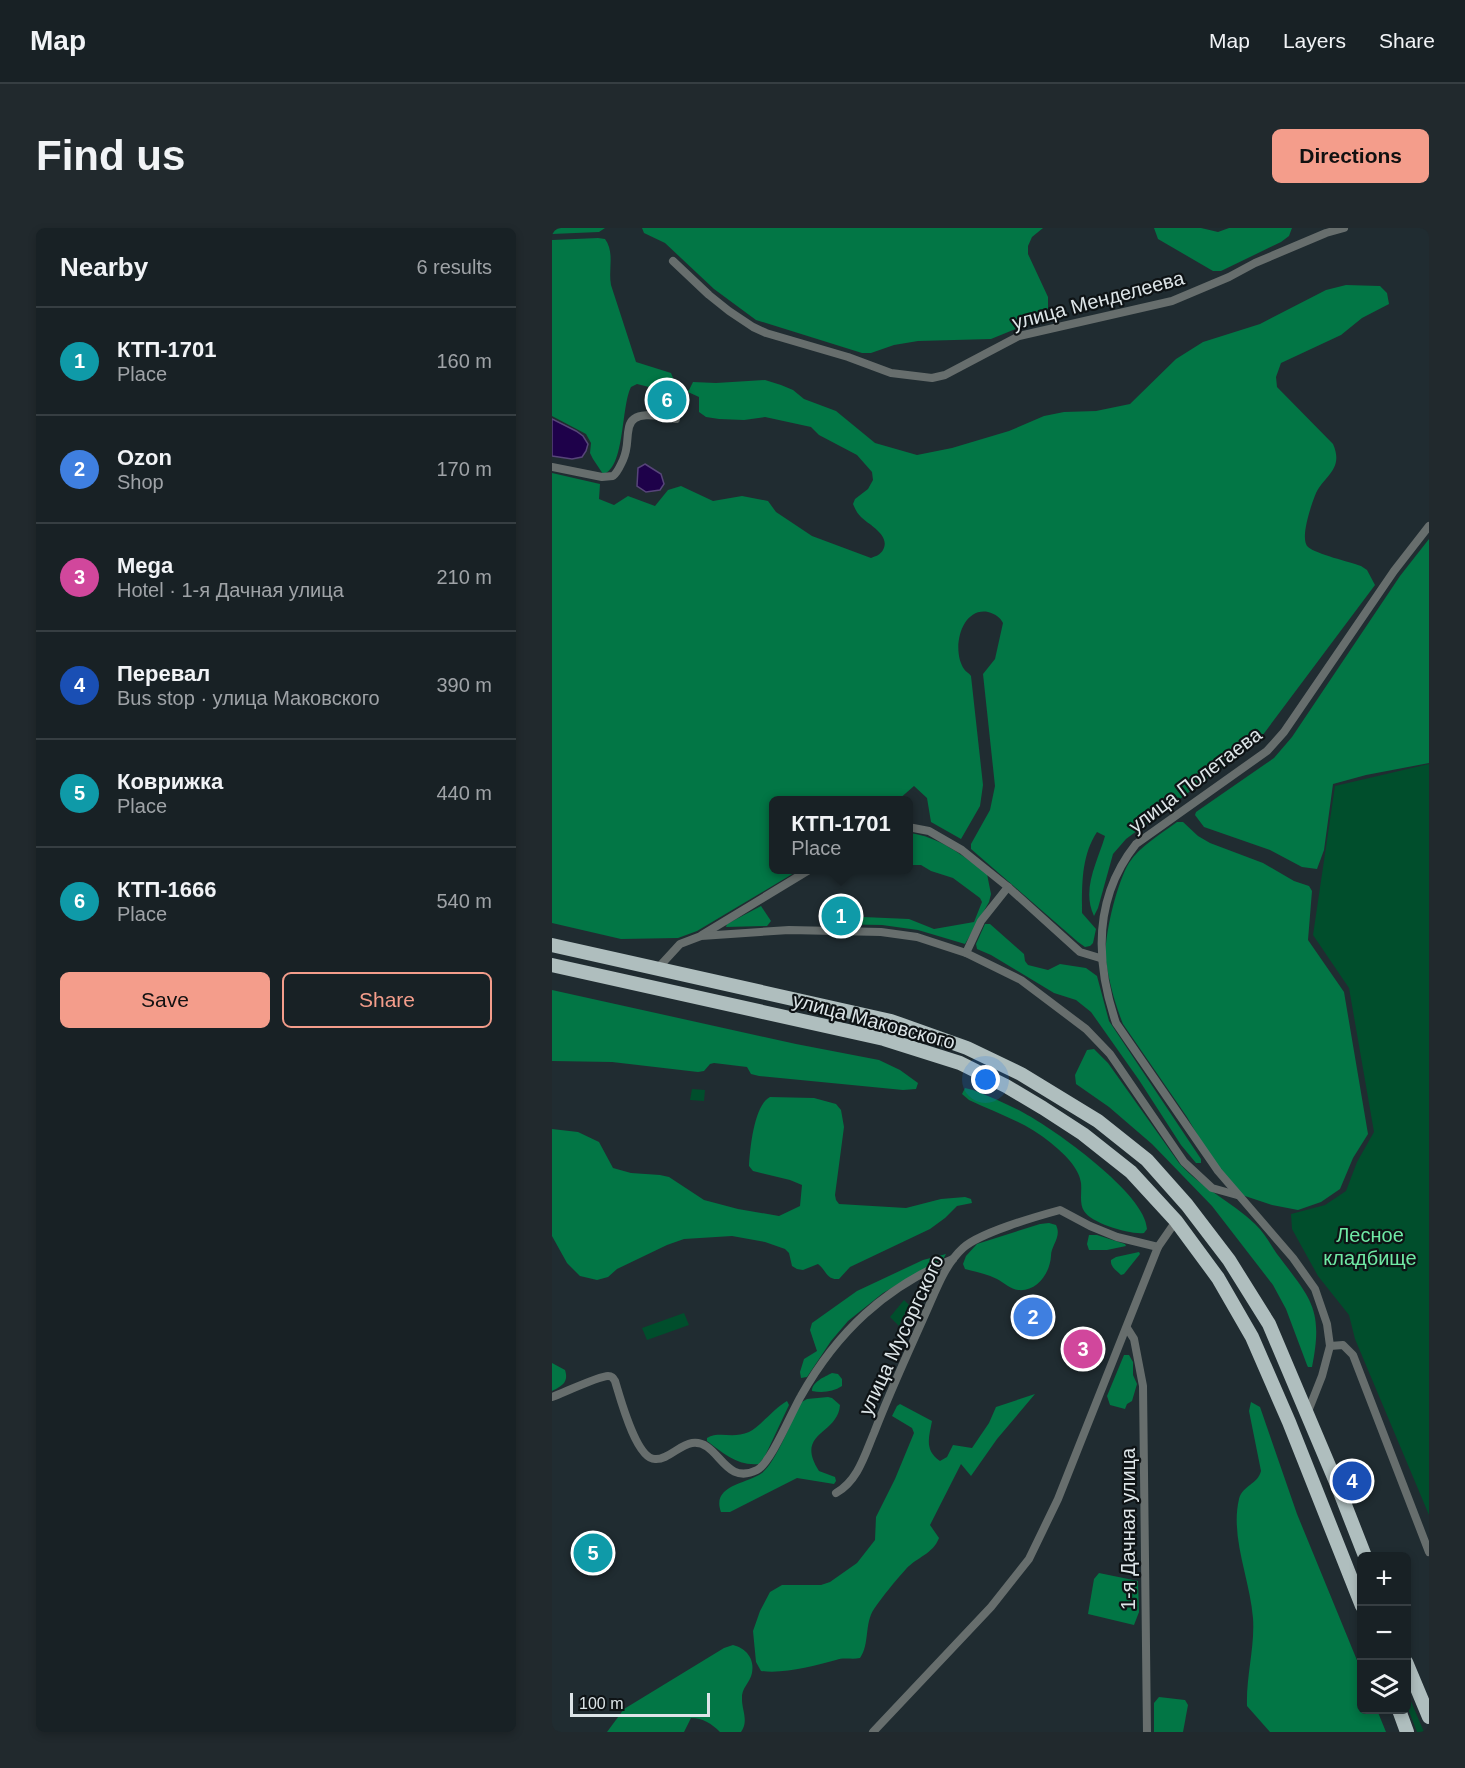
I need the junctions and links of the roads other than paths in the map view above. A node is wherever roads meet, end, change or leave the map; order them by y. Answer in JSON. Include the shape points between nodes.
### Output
{"nodes":[{"id":1,"x":1344,"y":228,"type":"edge"},
{"id":2,"x":673,"y":261,"type":"dead end"},
{"id":3,"x":676,"y":419,"type":"dead end"},
{"id":4,"x":552,"y":467,"type":"edge"},
{"id":5,"x":1429,"y":526,"type":"edge"},
{"id":6,"x":913,"y":828,"type":"edge"},
{"id":7,"x":802,"y":874,"type":"edge"},
{"id":8,"x":1008,"y":887,"type":"junction"},
{"id":9,"x":701,"y":936,"type":"junction"},
{"id":10,"x":552,"y":945,"type":"edge"},
{"id":11,"x":966,"y":953,"type":"junction"},
{"id":12,"x":1100,"y":958,"type":"junction"},
{"id":13,"x":552,"y":964,"type":"edge"},
{"id":14,"x":658,"y":968,"type":"junction"},
{"id":15,"x":1237,"y":1195,"type":"junction"},
{"id":16,"x":1176,"y":1221,"type":"junction"},
{"id":17,"x":1158,"y":1247,"type":"junction"},
{"id":18,"x":953,"y":1258,"type":"junction"},
{"id":19,"x":1127,"y":1328,"type":"junction"},
{"id":20,"x":1330,"y":1346,"type":"junction"},
{"id":21,"x":552,"y":1397,"type":"edge"},
{"id":22,"x":1307,"y":1414,"type":"junction"},
{"id":23,"x":836,"y":1493,"type":"dead end"},
{"id":24,"x":1363,"y":1552,"type":"edge"},
{"id":25,"x":1429,"y":1552,"type":"edge"},
{"id":26,"x":1357,"y":1593,"type":"edge"},
{"id":27,"x":1411,"y":1672,"type":"edge"},
{"id":28,"x":1400,"y":1714,"type":"edge"},
{"id":29,"x":1429,"y":1717,"type":"edge"},
{"id":30,"x":873,"y":1732,"type":"edge"},
{"id":31,"x":1146,"y":1732,"type":"edge"},
{"id":32,"x":1407,"y":1732,"type":"edge"}],
"edges":[{"from":1,"to":2,"type":"street","name":"улица Менделеева","via":[[1172,300],[1019,336],[932,378],[891,373],[753,327],[709,295]]},
{"from":3,"to":4,"type":"street","via":[[645,415],[633,420],[628,428],[628,449],[617,472],[610,477]]},
{"from":5,"to":12,"type":"street","name":"улица Полетаева","via":[[1267,751],[1136,844],[1123,860],[1109,894]]},
{"from":6,"to":8,"type":"street","via":[[929,831],[962,850]]},
{"from":7,"to":9,"type":"street"},
{"from":8,"to":11,"type":"street","via":[[981,921]]},
{"from":8,"to":12,"type":"street","via":[[1080,952]]},
{"from":9,"to":11,"type":"street","via":[[789,930],[881,932],[917,937]]},
{"from":9,"to":14,"type":"street","via":[[680,944]]},
{"from":10,"to":14,"type":"highway","name":"улица Маковского"},
{"from":11,"to":15,"type":"street","via":[[1021,980],[1086,1029],[1110,1054],[1184,1162],[1212,1188]]},
{"from":12,"to":15,"type":"street","name":"улица Полетаева","via":[[1116,1023]]},
{"from":13,"to":16,"type":"highway","name":"улица Маковского","via":[[884,1039],[960,1063],[1006,1086],[1083,1134],[1131,1172]]},
{"from":14,"to":22,"type":"highway","name":"улица Маковского","via":[[891,1022],[967,1048],[1021,1074],[1098,1121],[1148,1161],[1229,1260],[1269,1324]]},
{"from":15,"to":20,"type":"street","name":"улица Полетаева","via":[[1315,1289]]},
{"from":16,"to":17,"type":"street"},
{"from":16,"to":26,"type":"highway","name":"улица Маковского","via":[[1218,1278],[1252,1337]]},
{"from":17,"to":18,"type":"street","name":"улица Мусоргского","via":[[1117,1237],[1060,1210],[974,1240]]},
{"from":17,"to":19,"type":"street"},
{"from":18,"to":21,"type":"street","via":[[892,1290],[860,1317],[813,1376],[768,1460],[757,1470],[733,1472],[705,1444],[684,1445],[658,1459],[647,1457],[630,1425],[615,1381],[608,1376]]},
{"from":18,"to":23,"type":"street","name":"улица Мусоргского","via":[[890,1392],[863,1462]]},
{"from":19,"to":30,"type":"street","via":[[1058,1499],[1029,1559],[991,1607]]},
{"from":19,"to":31,"type":"street","name":"1-я Дачная улица","via":[[1134,1339],[1143,1386]]},
{"from":20,"to":22,"type":"street"},
{"from":20,"to":25,"type":"street","via":[[1343,1345],[1353,1355]]},
{"from":22,"to":24,"type":"highway","name":"улица Маковского"},
{"from":27,"to":29,"type":"highway"},
{"from":28,"to":32,"type":"highway"}]}
